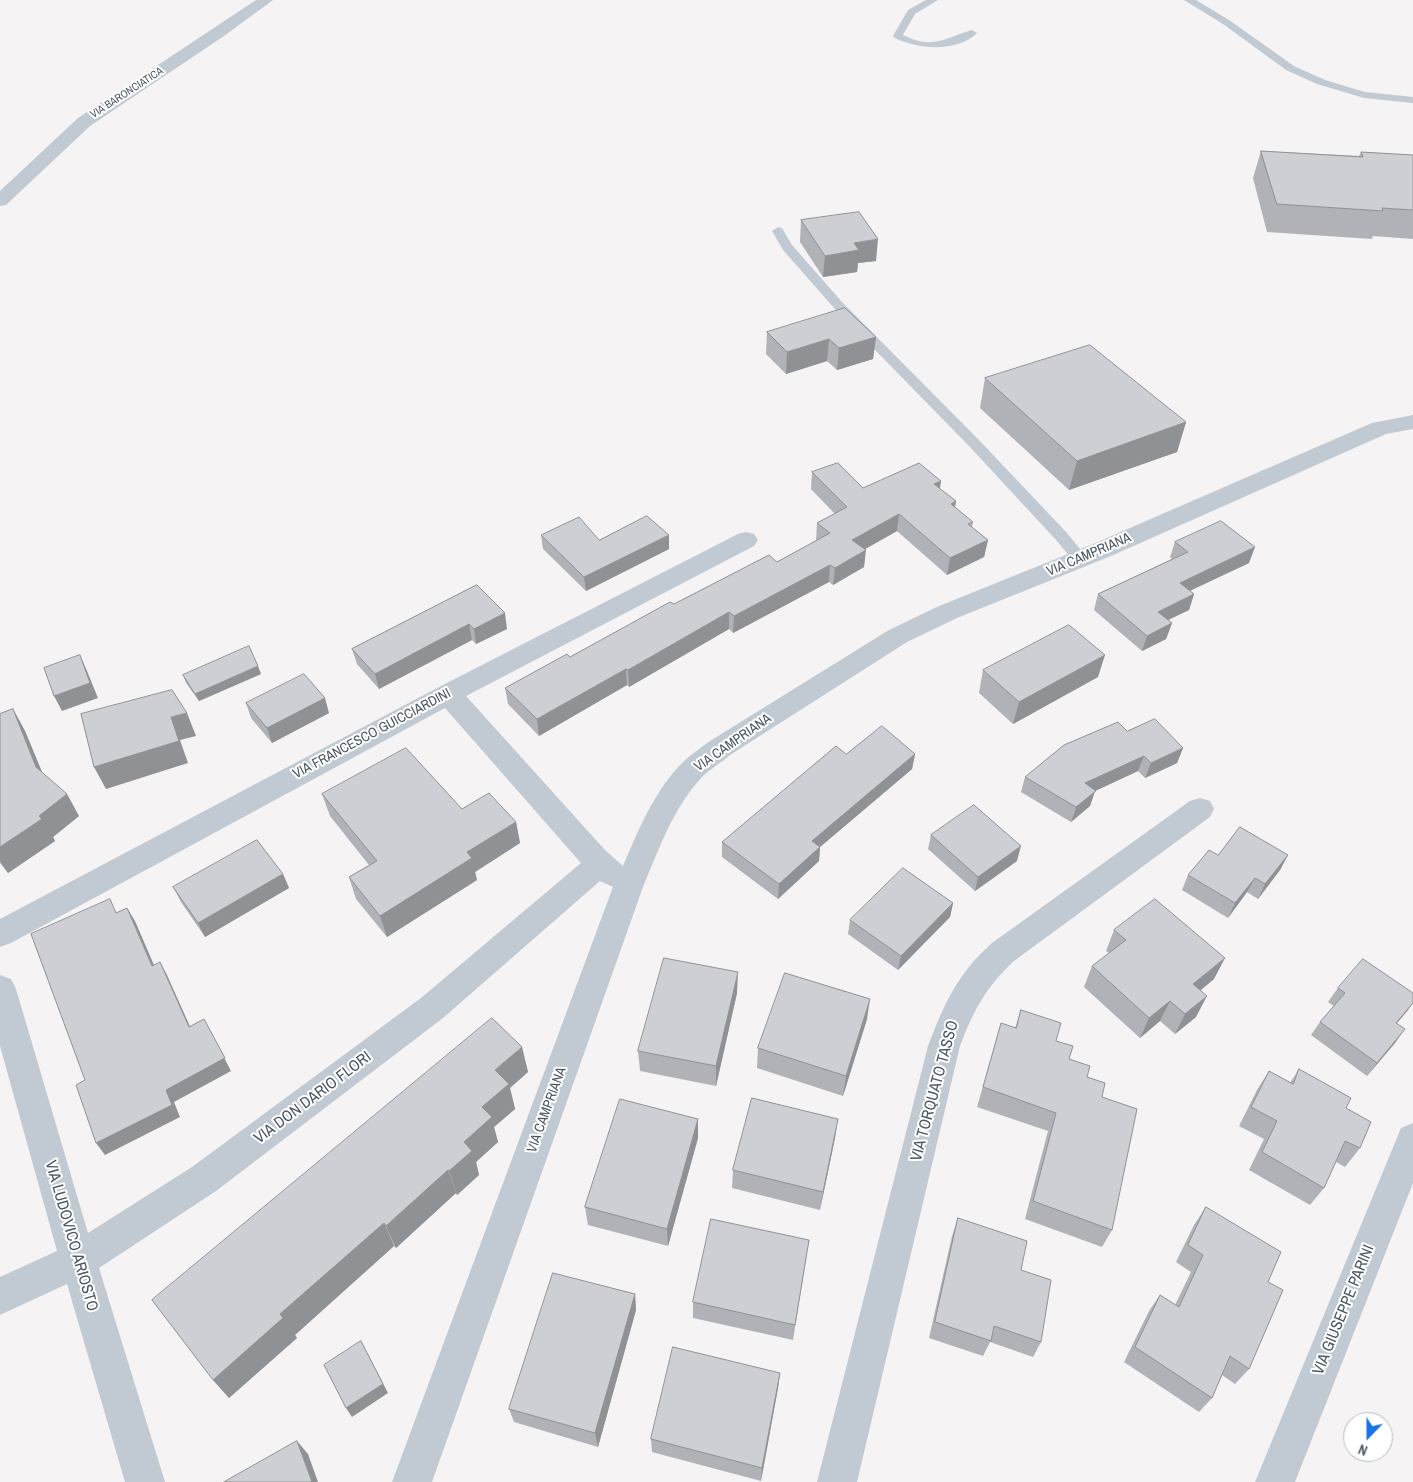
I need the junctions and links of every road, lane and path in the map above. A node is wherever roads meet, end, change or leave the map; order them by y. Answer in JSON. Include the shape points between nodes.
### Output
{"nodes":[{"id":1,"x":266,"y":0,"type":"edge"},
{"id":2,"x":933,"y":0,"type":"edge"},
{"id":3,"x":1189,"y":0,"type":"edge"},
{"id":4,"x":972,"y":34,"type":"dead end"},
{"id":5,"x":1413,"y":100,"type":"edge"},
{"id":6,"x":0,"y":201,"type":"edge"},
{"id":7,"x":778,"y":232,"type":"dead end"},
{"id":8,"x":1413,"y":422,"type":"edge"},
{"id":9,"x":746,"y":540,"type":"dead end"},
{"id":10,"x":1080,"y":559,"type":"junction"},
{"id":11,"x":448,"y":694,"type":"junction"},
{"id":12,"x":1200,"y":809,"type":"dead end"},
{"id":13,"x":600,"y":864,"type":"junction"},
{"id":14,"x":628,"y":887,"type":"junction"},
{"id":15,"x":0,"y":934,"type":"edge"},
{"id":16,"x":0,"y":989,"type":"edge"},
{"id":17,"x":1413,"y":1139,"type":"edge"},
{"id":18,"x":78,"y":1260,"type":"junction"},
{"id":19,"x":0,"y":1296,"type":"edge"},
{"id":20,"x":145,"y":1482,"type":"edge"},
{"id":21,"x":412,"y":1482,"type":"edge"},
{"id":22,"x":837,"y":1482,"type":"edge"},
{"id":23,"x":1275,"y":1482,"type":"edge"}],
"edges":[{"from":1,"to":6,"type":"street","name":"VIA BARONCIATICA","via":[[84,122]]},
{"from":2,"to":4,"type":"lane","via":[[912,12],[898,36],[914,44],[945,43]]},
{"from":3,"to":5,"type":"lane","via":[[1290,68],[1321,82],[1364,95]]},
{"from":7,"to":10,"type":"lane","via":[[787,247],[838,305],[974,443]]},
{"from":8,"to":10,"type":"street","name":"VIA CAMPRIANA","via":[[1380,428]]},
{"from":9,"to":11,"type":"street","name":"VIA FRANCESCO GUICCIARDINI"},
{"from":10,"to":14,"type":"street","name":"VIA CAMPRIANA","via":[[948,612],[898,636],[720,748],[693,769],[673,793]]},
{"from":11,"to":13,"type":"street"},
{"from":11,"to":15,"type":"street","name":"VIA FRANCESCO GUICCIARDINI"},
{"from":12,"to":22,"type":"street","name":"VIA TORQUATO TASSO","via":[[1003,952],[983,969],[969,987],[944,1046]]},
{"from":13,"to":14,"type":"street"},
{"from":13,"to":18,"type":"street","name":"VIA DON DARIO FLORI","via":[[432,1008],[331,1085],[204,1179]]},
{"from":14,"to":21,"type":"street","name":"VIA CAMPRIANA"},
{"from":16,"to":18,"type":"street","name":"VIA LUDOVICO ARIOSTO"},
{"from":17,"to":23,"type":"street","name":"VIA GIUSEPPE PARINI"},
{"from":18,"to":19,"type":"street","name":"VIA DON DARIO FLORI"},
{"from":18,"to":20,"type":"street","name":"VIA LUDOVICO ARIOSTO"}]}
